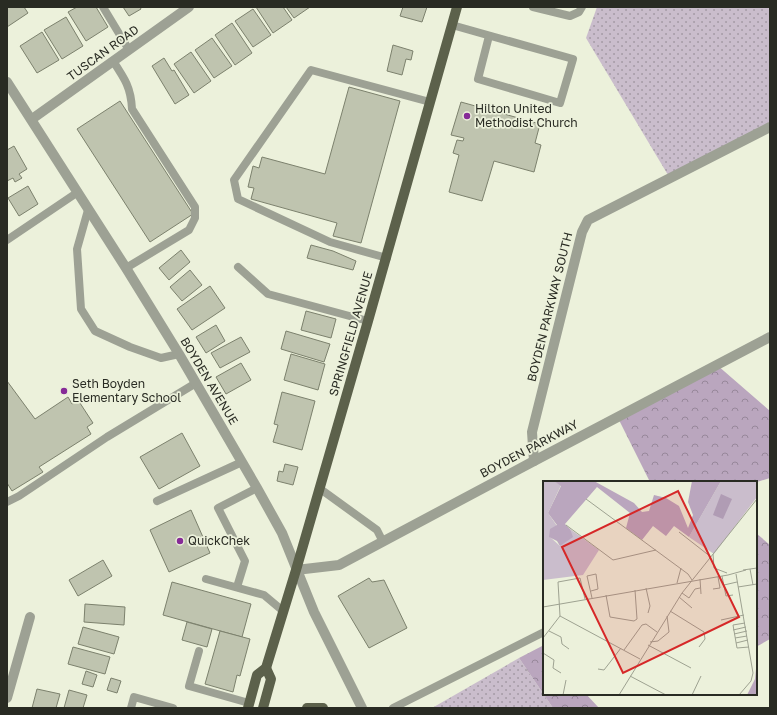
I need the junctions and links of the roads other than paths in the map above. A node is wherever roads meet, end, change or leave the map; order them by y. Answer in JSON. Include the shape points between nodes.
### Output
{"nodes":[{"id":1,"x":103,"y":7,"type":"edge"},
{"id":2,"x":189,"y":7,"type":"edge"},
{"id":3,"x":457,"y":7,"type":"edge"},
{"id":4,"x":533,"y":7,"type":"edge"},
{"id":5,"x":582,"y":7,"type":"edge"},
{"id":6,"x":452,"y":25,"type":"junction"},
{"id":7,"x":489,"y":36,"type":"junction"},
{"id":8,"x":129,"y":50,"type":"junction"},
{"id":9,"x":113,"y":61,"type":"junction"},
{"id":10,"x":7,"y":82,"type":"edge"},
{"id":11,"x":430,"y":102,"type":"junction"},
{"id":12,"x":32,"y":119,"type":"junction"},
{"id":13,"x":770,"y":127,"type":"edge"},
{"id":14,"x":78,"y":192,"type":"junction"},
{"id":15,"x":88,"y":210,"type":"junction"},
{"id":16,"x":7,"y":240,"type":"edge"},
{"id":17,"x":387,"y":258,"type":"junction"},
{"id":18,"x":238,"y":267,"type":"dead end"},
{"id":19,"x":126,"y":268,"type":"junction"},
{"id":20,"x":368,"y":321,"type":"junction"},
{"id":21,"x":770,"y":337,"type":"edge"},
{"id":22,"x":179,"y":354,"type":"junction"},
{"id":23,"x":196,"y":383,"type":"junction"},
{"id":24,"x":534,"y":461,"type":"junction"},
{"id":25,"x":242,"y":462,"type":"junction"},
{"id":26,"x":257,"y":488,"type":"junction"},
{"id":27,"x":319,"y":488,"type":"junction"},
{"id":28,"x":157,"y":501,"type":"dead end"},
{"id":29,"x":7,"y":502,"type":"edge"},
{"id":30,"x":383,"y":542,"type":"junction"},
{"id":31,"x":296,"y":570,"type":"junction"},
{"id":32,"x":206,"y":578,"type":"dead end"},
{"id":33,"x":237,"y":587,"type":"junction"},
{"id":34,"x":283,"y":611,"type":"junction"},
{"id":35,"x":30,"y":617,"type":"dead end"},
{"id":36,"x":543,"y":633,"type":"edge"},
{"id":37,"x":199,"y":651,"type":"dead end"},
{"id":38,"x":266,"y":668,"type":"junction"},
{"id":39,"x":7,"y":698,"type":"edge"},
{"id":40,"x":248,"y":706,"type":"edge"},
{"id":41,"x":131,"y":708,"type":"edge"},
{"id":42,"x":173,"y":708,"type":"edge"},
{"id":43,"x":263,"y":708,"type":"edge"},
{"id":44,"x":307,"y":708,"type":"edge"},
{"id":45,"x":323,"y":708,"type":"edge"},
{"id":46,"x":362,"y":708,"type":"edge"},
{"id":47,"x":393,"y":708,"type":"edge"}],
"edges":[{"from":1,"to":8,"type":"lane"},
{"from":2,"to":8,"type":"street","name":"TUSCAN ROAD"},
{"from":3,"to":6,"type":"main road","name":"SPRINGFIELD AVENUE"},
{"from":4,"to":5,"type":"lane","via":[[570,16],[579,12]]},
{"from":6,"to":7,"type":"lane"},
{"from":6,"to":11,"type":"main road","name":"SPRINGFIELD AVENUE"},
{"from":7,"to":7,"type":"lane","via":[[573,59],[560,103],[478,79]]},
{"from":8,"to":9,"type":"street","name":"TUSCAN ROAD"},
{"from":9,"to":12,"type":"street","name":"TUSCAN ROAD"},
{"from":9,"to":19,"type":"lane","via":[[128,84],[132,110],[196,207],[195,218],[189,230]]},
{"from":10,"to":12,"type":"street","name":"BOYDEN AVENUE"},
{"from":11,"to":17,"type":"main road","name":"SPRINGFIELD AVENUE"},
{"from":11,"to":17,"type":"lane","via":[[311,70],[234,180],[238,199],[330,242]]},
{"from":12,"to":14,"type":"street","name":"BOYDEN AVENUE"},
{"from":13,"to":24,"type":"street","name":"BOYDEN PARKWAY SOUTH","via":[[588,220],[582,232],[532,432]]},
{"from":14,"to":15,"type":"street","name":"BOYDEN AVENUE"},
{"from":14,"to":16,"type":"lane"},
{"from":15,"to":19,"type":"street","name":"BOYDEN AVENUE"},
{"from":15,"to":22,"type":"lane","via":[[77,249],[81,308],[91,325],[95,331],[161,358]]},
{"from":17,"to":20,"type":"main road","name":"SPRINGFIELD AVENUE"},
{"from":18,"to":20,"type":"lane","via":[[268,294]]},
{"from":19,"to":22,"type":"street","name":"BOYDEN AVENUE"},
{"from":20,"to":27,"type":"main road","name":"SPRINGFIELD AVENUE"},
{"from":21,"to":24,"type":"street","name":"BOYDEN PARKWAY"},
{"from":22,"to":23,"type":"street","name":"BOYDEN AVENUE"},
{"from":23,"to":25,"type":"street","name":"BOYDEN AVENUE"},
{"from":23,"to":29,"type":"lane"},
{"from":24,"to":30,"type":"street","name":"BOYDEN PARKWAY"},
{"from":25,"to":26,"type":"street","name":"BOYDEN AVENUE"},
{"from":25,"to":28,"type":"lane"},
{"from":26,"to":31,"type":"street","name":"BOYDEN AVENUE","via":[[282,533]]},
{"from":26,"to":33,"type":"lane","via":[[218,508],[245,561]]},
{"from":27,"to":30,"type":"lane","via":[[377,530]]},
{"from":27,"to":31,"type":"main road","name":"SPRINGFIELD AVENUE"},
{"from":30,"to":31,"type":"street","name":"BOYDEN PARKWAY","via":[[339,565]]},
{"from":31,"to":34,"type":"main road","name":"SPRINGFIELD AVENUE"},
{"from":31,"to":46,"type":"street","name":"BOYDEN AVENUE"},
{"from":32,"to":33,"type":"lane"},
{"from":33,"to":34,"type":"lane","via":[[264,595]]},
{"from":34,"to":38,"type":"main road","name":"SPRINGFIELD AVENUE"},
{"from":35,"to":39,"type":"street"},
{"from":36,"to":47,"type":"lane"},
{"from":37,"to":40,"type":"lane","via":[[189,686]]},
{"from":38,"to":40,"type":"main road","name":"SPRINGFIELD AVENUE","via":[[257,675]]},
{"from":38,"to":43,"type":"main road","name":"SPRINGFIELD AVENUE","via":[[271,679]]},
{"from":41,"to":42,"type":"lane","via":[[134,697]]},
{"from":44,"to":45,"type":"main road"}]}
